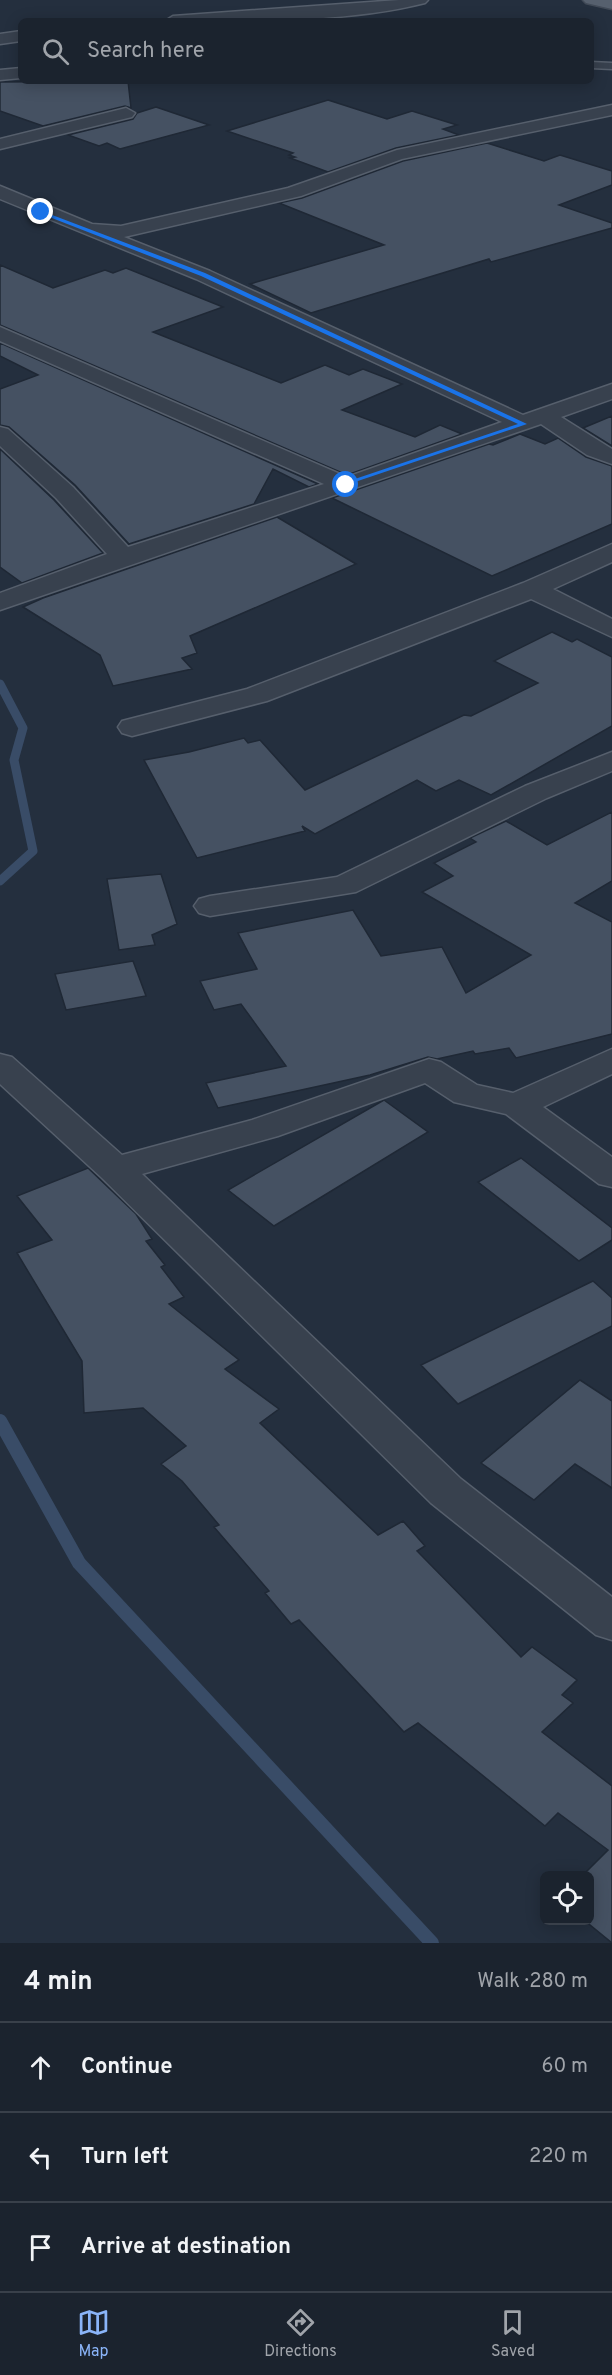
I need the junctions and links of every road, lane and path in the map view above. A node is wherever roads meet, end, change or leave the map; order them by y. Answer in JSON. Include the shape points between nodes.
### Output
{"nodes":[{"id":1,"x":420,"y":0,"type":"edge"},
{"id":2,"x":591,"y":0,"type":"edge"},
{"id":3,"x":612,"y":4,"type":"edge"},
{"id":4,"x":219,"y":18,"type":"edge"},
{"id":5,"x":594,"y":65,"type":"edge"},
{"id":6,"x":612,"y":66,"type":"edge"},
{"id":7,"x":18,"y":73,"type":"edge"},
{"id":8,"x":0,"y":75,"type":"edge"},
{"id":9,"x":612,"y":110,"type":"edge"},
{"id":10,"x":126,"y":113,"type":"dead end"},
{"id":11,"x":0,"y":144,"type":"edge"},
{"id":12,"x":0,"y":192,"type":"edge"},
{"id":13,"x":116,"y":236,"type":"junction"},
{"id":14,"x":0,"y":333,"type":"edge"},
{"id":15,"x":612,"y":391,"type":"edge"},
{"id":16,"x":534,"y":420,"type":"junction"},
{"id":17,"x":0,"y":434,"type":"edge"},
{"id":18,"x":612,"y":458,"type":"edge"},
{"id":19,"x":346,"y":485,"type":"junction"},
{"id":20,"x":612,"y":552,"type":"edge"},
{"id":21,"x":123,"y":557,"type":"junction"},
{"id":22,"x":532,"y":589,"type":"junction"},
{"id":23,"x":0,"y":602,"type":"edge"},
{"id":24,"x":612,"y":629,"type":"edge"},
{"id":25,"x":132,"y":727,"type":"dead end"},
{"id":26,"x":612,"y":761,"type":"edge"},
{"id":27,"x":210,"y":906,"type":"dead end"},
{"id":28,"x":612,"y":1060,"type":"edge"},
{"id":29,"x":0,"y":1065,"type":"edge"},
{"id":30,"x":518,"y":1105,"type":"junction"},
{"id":31,"x":115,"y":1169,"type":"junction"},
{"id":32,"x":612,"y":1175,"type":"edge"},
{"id":33,"x":612,"y":1622,"type":"edge"}],
"edges":[{"from":1,"to":4,"type":"street","via":[[387,7]]},
{"from":2,"to":3,"type":"main road"},
{"from":5,"to":6,"type":"lane"},
{"from":7,"to":8,"type":"street"},
{"from":9,"to":13,"type":"street","via":[[396,155],[294,192]]},
{"from":10,"to":11,"type":"street"},
{"from":12,"to":13,"type":"street","via":[[81,227]]},
{"from":13,"to":16,"type":"street"},
{"from":14,"to":19,"type":"street"},
{"from":15,"to":16,"type":"street"},
{"from":16,"to":18,"type":"street"},
{"from":16,"to":19,"type":"street"},
{"from":17,"to":21,"type":"street","via":[[28,456],[93,521]]},
{"from":19,"to":21,"type":"street"},
{"from":20,"to":22,"type":"street"},
{"from":21,"to":23,"type":"street"},
{"from":22,"to":24,"type":"street"},
{"from":22,"to":25,"type":"street","via":[[257,695]]},
{"from":26,"to":27,"type":"street","via":[[536,792],[345,885]]},
{"from":28,"to":30,"type":"street"},
{"from":29,"to":31,"type":"street"},
{"from":30,"to":31,"type":"street","via":[[466,1094],[429,1070],[265,1128]]},
{"from":30,"to":32,"type":"street"},
{"from":31,"to":33,"type":"street","via":[[446,1491]]}]}
